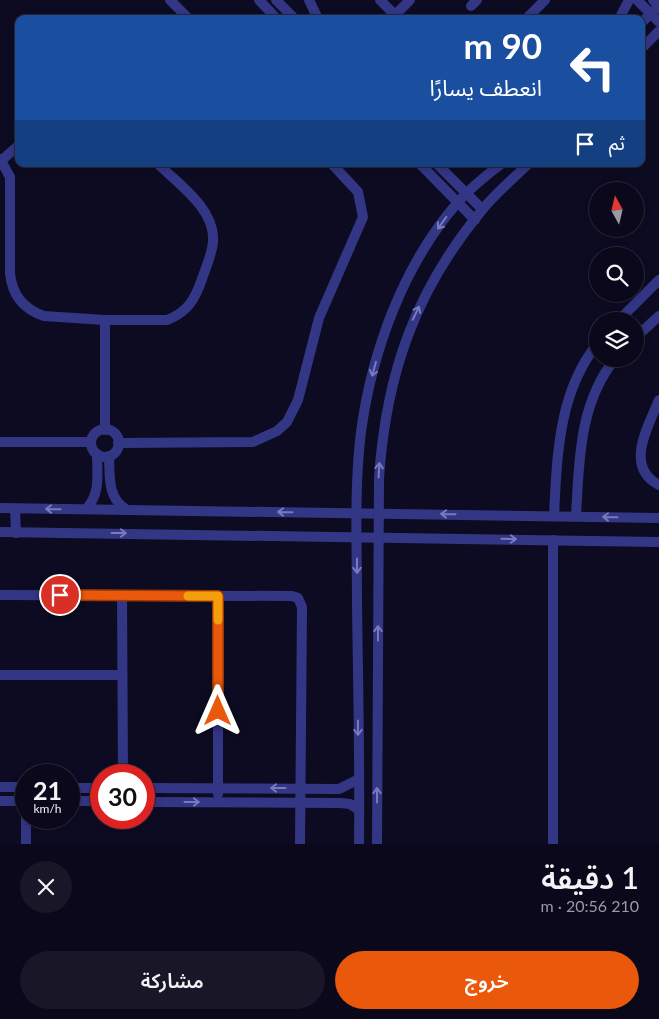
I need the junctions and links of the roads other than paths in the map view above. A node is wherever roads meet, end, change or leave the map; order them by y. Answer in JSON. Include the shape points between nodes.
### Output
{"nodes":[{"id":1,"x":170,"y":0,"type":"edge"},
{"id":2,"x":259,"y":0,"type":"edge"},
{"id":3,"x":309,"y":0,"type":"edge"},
{"id":4,"x":380,"y":0,"type":"edge"},
{"id":5,"x":410,"y":0,"type":"edge"},
{"id":6,"x":545,"y":0,"type":"edge"},
{"id":7,"x":629,"y":0,"type":"edge"},
{"id":8,"x":637,"y":0,"type":"edge"},
{"id":9,"x":653,"y":0,"type":"edge"},
{"id":10,"x":282,"y":2,"type":"edge"},
{"id":11,"x":659,"y":6,"type":"edge"},
{"id":12,"x":651,"y":14,"type":"junction"},
{"id":13,"x":185,"y":15,"type":"edge"},
{"id":14,"x":273,"y":15,"type":"edge"},
{"id":15,"x":292,"y":15,"type":"edge"},
{"id":16,"x":316,"y":15,"type":"edge"},
{"id":17,"x":395,"y":15,"type":"edge"},
{"id":18,"x":399,"y":15,"type":"edge"},
{"id":19,"x":530,"y":15,"type":"edge"},
{"id":20,"x":621,"y":15,"type":"edge"},
{"id":21,"x":645,"y":19,"type":"edge"},
{"id":22,"x":659,"y":22,"type":"edge"},
{"id":23,"x":659,"y":31,"type":"edge"},
{"id":24,"x":645,"y":45,"type":"edge"},
{"id":25,"x":15,"y":148,"type":"edge"},
{"id":26,"x":1,"y":159,"type":"edge"},
{"id":27,"x":161,"y":167,"type":"edge"},
{"id":28,"x":171,"y":167,"type":"edge"},
{"id":29,"x":335,"y":167,"type":"edge"},
{"id":30,"x":423,"y":167,"type":"edge"},
{"id":31,"x":440,"y":167,"type":"edge"},
{"id":32,"x":497,"y":167,"type":"edge"},
{"id":33,"x":525,"y":167,"type":"edge"},
{"id":34,"x":166,"y":172,"type":"junction"},
{"id":35,"x":466,"y":193,"type":"junction"},
{"id":36,"x":458,"y":202,"type":"junction"},
{"id":37,"x":482,"y":210,"type":"junction"},
{"id":38,"x":475,"y":220,"type":"junction"},
{"id":39,"x":659,"y":280,"type":"edge"},
{"id":40,"x":627,"y":312,"type":"edge"},
{"id":41,"x":659,"y":316,"type":"edge"},
{"id":42,"x":105,"y":320,"type":"junction"},
{"id":43,"x":644,"y":330,"type":"edge"},
{"id":44,"x":589,"y":358,"type":"edge"},
{"id":45,"x":610,"y":367,"type":"edge"},
{"id":46,"x":659,"y":400,"type":"edge"},
{"id":47,"x":105,"y":430,"type":"junction"},
{"id":48,"x":0,"y":442,"type":"edge"},
{"id":49,"x":91,"y":442,"type":"junction"},
{"id":50,"x":118,"y":443,"type":"junction"},
{"id":51,"x":97,"y":454,"type":"junction"},
{"id":52,"x":109,"y":456,"type":"junction"},
{"id":53,"x":659,"y":485,"type":"edge"},
{"id":54,"x":110,"y":487,"type":"junction"},
{"id":55,"x":98,"y":488,"type":"junction"},
{"id":56,"x":0,"y":508,"type":"edge"},
{"id":57,"x":14,"y":509,"type":"junction"},
{"id":58,"x":86,"y":509,"type":"junction"},
{"id":59,"x":128,"y":510,"type":"junction"},
{"id":60,"x":357,"y":512,"type":"junction"},
{"id":61,"x":379,"y":513,"type":"junction"},
{"id":62,"x":554,"y":516,"type":"junction"},
{"id":63,"x":576,"y":516,"type":"junction"},
{"id":64,"x":659,"y":518,"type":"edge"},
{"id":65,"x":0,"y":532,"type":"edge"},
{"id":66,"x":16,"y":533,"type":"junction"},
{"id":67,"x":357,"y":536,"type":"junction"},
{"id":68,"x":379,"y":537,"type":"junction"},
{"id":69,"x":553,"y":540,"type":"junction"},
{"id":70,"x":659,"y":542,"type":"edge"},
{"id":71,"x":0,"y":595,"type":"edge"},
{"id":72,"x":122,"y":595,"type":"junction"},
{"id":73,"x":218,"y":596,"type":"junction"},
{"id":74,"x":0,"y":675,"type":"edge"},
{"id":75,"x":122,"y":675,"type":"junction"},
{"id":76,"x":123,"y":764,"type":"edge"},
{"id":77,"x":359,"y":779,"type":"junction"},
{"id":78,"x":0,"y":787,"type":"edge"},
{"id":79,"x":15,"y":787,"type":"edge"},
{"id":80,"x":155,"y":788,"type":"edge"},
{"id":81,"x":218,"y":788,"type":"junction"},
{"id":82,"x":300,"y":788,"type":"junction"},
{"id":83,"x":339,"y":789,"type":"junction"},
{"id":84,"x":0,"y":801,"type":"edge"},
{"id":85,"x":15,"y":801,"type":"edge"},
{"id":86,"x":155,"y":802,"type":"edge"},
{"id":87,"x":218,"y":802,"type":"junction"},
{"id":88,"x":300,"y":803,"type":"junction"},
{"id":89,"x":340,"y":803,"type":"junction"},
{"id":90,"x":359,"y":810,"type":"junction"},
{"id":91,"x":26,"y":829,"type":"edge"},
{"id":92,"x":26,"y":844,"type":"edge"},
{"id":93,"x":300,"y":844,"type":"edge"},
{"id":94,"x":359,"y":844,"type":"edge"},
{"id":95,"x":377,"y":844,"type":"edge"},
{"id":96,"x":553,"y":844,"type":"edge"}],
"edges":[{"from":1,"to":13,"type":"street"},
{"from":2,"to":14,"type":"street"},
{"from":3,"to":16,"type":"street"},
{"from":4,"to":17,"type":"street"},
{"from":5,"to":18,"type":"street"},
{"from":6,"to":19,"type":"street"},
{"from":7,"to":20,"type":"street"},
{"from":8,"to":12,"type":"street"},
{"from":9,"to":11,"type":"street"},
{"from":10,"to":15,"type":"street"},
{"from":11,"to":12,"type":"street"},
{"from":12,"to":21,"type":"street"},
{"from":12,"to":22,"type":"street"},
{"from":23,"to":24,"type":"street"},
{"from":25,"to":26,"type":"street"},
{"from":26,"to":42,"type":"street","via":[[10,176],[11,283],[20,301],[44,316]]},
{"from":27,"to":34,"type":"street"},
{"from":28,"to":34,"type":"street"},
{"from":29,"to":50,"type":"street","via":[[358,192],[363,217],[319,318],[298,400],[287,422],[266,438],[253,442]]},
{"from":30,"to":36,"type":"street"},
{"from":31,"to":35,"type":"street"},
{"from":32,"to":35,"type":"street"},
{"from":33,"to":37,"type":"street"},
{"from":34,"to":42,"type":"street","via":[[207,214],[212,229],[213,245],[194,300],[167,320]]},
{"from":35,"to":36,"type":"street"},
{"from":35,"to":37,"type":"street"},
{"from":36,"to":38,"type":"street"},
{"from":36,"to":60,"type":"street","one_way":true,"via":[[411,273],[379,351],[361,433]]},
{"from":37,"to":38,"type":"street"},
{"from":61,"to":38,"type":"street","one_way":true,"via":[[382,438],[398,360],[430,286],[450,252]]},
{"from":39,"to":40,"type":"street"},
{"from":41,"to":43,"type":"street"},
{"from":42,"to":47,"type":"street"},
{"from":44,"to":62,"type":"street","via":[[574,383],[564,414],[558,446]]},
{"from":45,"to":63,"type":"street","via":[[593,395],[586,420]]},
{"from":46,"to":53,"type":"street","via":[[645,436],[640,461],[645,475]]},
{"from":47,"to":49,"type":"street","via":[[97,432]]},
{"from":47,"to":50,"type":"street","via":[[114,434]]},
{"from":48,"to":49,"type":"street"},
{"from":49,"to":51,"type":"street"},
{"from":50,"to":52,"type":"street","via":[[116,451]]},
{"from":51,"to":52,"type":"street"},
{"from":51,"to":55,"type":"street"},
{"from":52,"to":54,"type":"street"},
{"from":54,"to":55,"type":"street"},
{"from":54,"to":59,"type":"street","via":[[116,501]]},
{"from":55,"to":58,"type":"street"},
{"from":56,"to":57,"type":"street"},
{"from":58,"to":57,"type":"street","one_way":true},
{"from":57,"to":66,"type":"street"},
{"from":58,"to":59,"type":"street"},
{"from":60,"to":59,"type":"street","one_way":true},
{"from":60,"to":61,"type":"street"},
{"from":60,"to":67,"type":"street"},
{"from":62,"to":61,"type":"street","one_way":true},
{"from":61,"to":68,"type":"street"},
{"from":62,"to":63,"type":"street"},
{"from":64,"to":63,"type":"street","one_way":true},
{"from":65,"to":66,"type":"street"},
{"from":66,"to":67,"type":"street","one_way":true},
{"from":67,"to":68,"type":"street"},
{"from":67,"to":77,"type":"street","one_way":true},
{"from":68,"to":69,"type":"street","one_way":true},
{"from":95,"to":68,"type":"street","one_way":true},
{"from":69,"to":70,"type":"street"},
{"from":69,"to":96,"type":"street"},
{"from":71,"to":72,"type":"street"},
{"from":72,"to":73,"type":"street"},
{"from":72,"to":75,"type":"street"},
{"from":73,"to":81,"type":"street"},
{"from":73,"to":82,"type":"street","via":[[292,596],[300,600]]},
{"from":74,"to":75,"type":"street"},
{"from":75,"to":76,"type":"street"},
{"from":77,"to":83,"type":"street"},
{"from":77,"to":90,"type":"street"},
{"from":78,"to":79,"type":"street"},
{"from":80,"to":81,"type":"street"},
{"from":82,"to":81,"type":"street","one_way":true},
{"from":81,"to":87,"type":"street"},
{"from":82,"to":83,"type":"street"},
{"from":82,"to":88,"type":"street"},
{"from":83,"to":89,"type":"street"},
{"from":84,"to":85,"type":"street"},
{"from":86,"to":87,"type":"street","one_way":true},
{"from":87,"to":88,"type":"street"},
{"from":88,"to":89,"type":"street"},
{"from":88,"to":93,"type":"street"},
{"from":89,"to":90,"type":"street","via":[[350,804]]},
{"from":90,"to":94,"type":"street"},
{"from":91,"to":92,"type":"street"}]}
